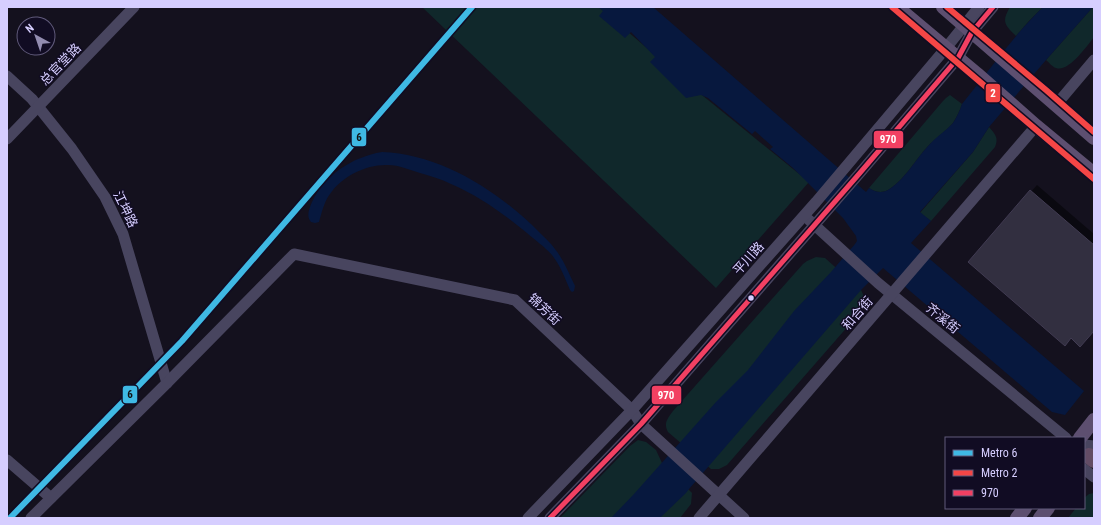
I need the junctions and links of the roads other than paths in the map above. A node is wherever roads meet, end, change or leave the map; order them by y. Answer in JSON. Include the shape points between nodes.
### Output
{"nodes":[{"id":1,"x":134,"y":7,"type":"edge"},
{"id":2,"x":897,"y":7,"type":"edge"},
{"id":3,"x":943,"y":7,"type":"edge"},
{"id":4,"x":979,"y":7,"type":"edge"},
{"id":5,"x":993,"y":7,"type":"edge"},
{"id":6,"x":968,"y":28,"type":"junction"},
{"id":7,"x":946,"y":48,"type":"junction"},
{"id":8,"x":958,"y":58,"type":"junction"},
{"id":9,"x":1094,"y":60,"type":"edge"},
{"id":10,"x":7,"y":76,"type":"edge"},
{"id":11,"x":1056,"y":105,"type":"junction"},
{"id":12,"x":38,"y":107,"type":"junction"},
{"id":13,"x":1036,"y":126,"type":"junction"},
{"id":14,"x":1094,"y":138,"type":"edge"},
{"id":15,"x":7,"y":139,"type":"edge"},
{"id":16,"x":1094,"y":174,"type":"edge"},
{"id":17,"x":805,"y":215,"type":"junction"},
{"id":18,"x":815,"y":225,"type":"junction"},
{"id":19,"x":895,"y":290,"type":"junction"},
{"id":20,"x":167,"y":383,"type":"junction"},
{"id":21,"x":632,"y":410,"type":"junction"},
{"id":22,"x":1094,"y":420,"type":"edge"},
{"id":23,"x":642,"y":424,"type":"junction"},
{"id":24,"x":1065,"y":437,"type":"edge"},
{"id":25,"x":1081,"y":437,"type":"edge"},
{"id":26,"x":1088,"y":455,"type":"edge"},
{"id":27,"x":7,"y":460,"type":"edge"},
{"id":28,"x":1094,"y":477,"type":"edge"},
{"id":29,"x":718,"y":495,"type":"junction"},
{"id":30,"x":51,"y":498,"type":"junction"},
{"id":31,"x":1024,"y":509,"type":"edge"},
{"id":32,"x":1047,"y":509,"type":"edge"},
{"id":33,"x":31,"y":518,"type":"edge"},
{"id":34,"x":528,"y":518,"type":"edge"},
{"id":35,"x":550,"y":518,"type":"edge"},
{"id":36,"x":699,"y":518,"type":"edge"},
{"id":37,"x":744,"y":518,"type":"edge"},
{"id":38,"x":1017,"y":518,"type":"edge"},
{"id":39,"x":1040,"y":518,"type":"edge"}],
"edges":[{"from":1,"to":12,"type":"street","name":"总官堂路"},
{"from":2,"to":7,"type":"main road"},
{"from":3,"to":6,"type":"main road"},
{"from":4,"to":6,"type":"street","name":"平川路"},
{"from":5,"to":6,"type":"street","name":"平川路"},
{"from":6,"to":7,"type":"street","name":"平川路"},
{"from":6,"to":8,"type":"street","name":"平川路"},
{"from":6,"to":11,"type":"main road"},
{"from":7,"to":8,"type":"main road"},
{"from":7,"to":17,"type":"street","name":"平川路"},
{"from":8,"to":13,"type":"main road"},
{"from":8,"to":18,"type":"street","name":"平川路"},
{"from":9,"to":11,"type":"street"},
{"from":10,"to":12,"type":"street","name":"江坤路"},
{"from":11,"to":14,"type":"main road"},
{"from":12,"to":15,"type":"street","name":"总官堂路"},
{"from":12,"to":20,"type":"street","name":"江坤路","via":[[105,196],[123,234]]},
{"from":13,"to":16,"type":"main road"},
{"from":13,"to":19,"type":"street","name":"和合街"},
{"from":17,"to":18,"type":"street","name":"齐溪街"},
{"from":17,"to":21,"type":"street","name":"平川路"},
{"from":18,"to":19,"type":"street","name":"齐溪街","via":[[878,283]]},
{"from":18,"to":23,"type":"street","name":"平川路"},
{"from":19,"to":24,"type":"street","name":"齐溪街"},
{"from":19,"to":29,"type":"street","name":"和合街"},
{"from":20,"to":21,"type":"street","name":"锦芳街","via":[[294,254],[515,300]]},
{"from":20,"to":30,"type":"street"},
{"from":21,"to":23,"type":"street","name":"锦芳街"},
{"from":21,"to":34,"type":"street","name":"平川路"},
{"from":22,"to":25,"type":"main road"},
{"from":23,"to":29,"type":"street","name":"锦芳街"},
{"from":23,"to":35,"type":"street","name":"平川路"},
{"from":26,"to":28,"type":"street"},
{"from":27,"to":30,"type":"street"},
{"from":29,"to":36,"type":"street","name":"和合街"},
{"from":29,"to":37,"type":"street","name":"锦芳街"},
{"from":30,"to":33,"type":"street"},
{"from":31,"to":38,"type":"main road"},
{"from":32,"to":39,"type":"main road"}]}
